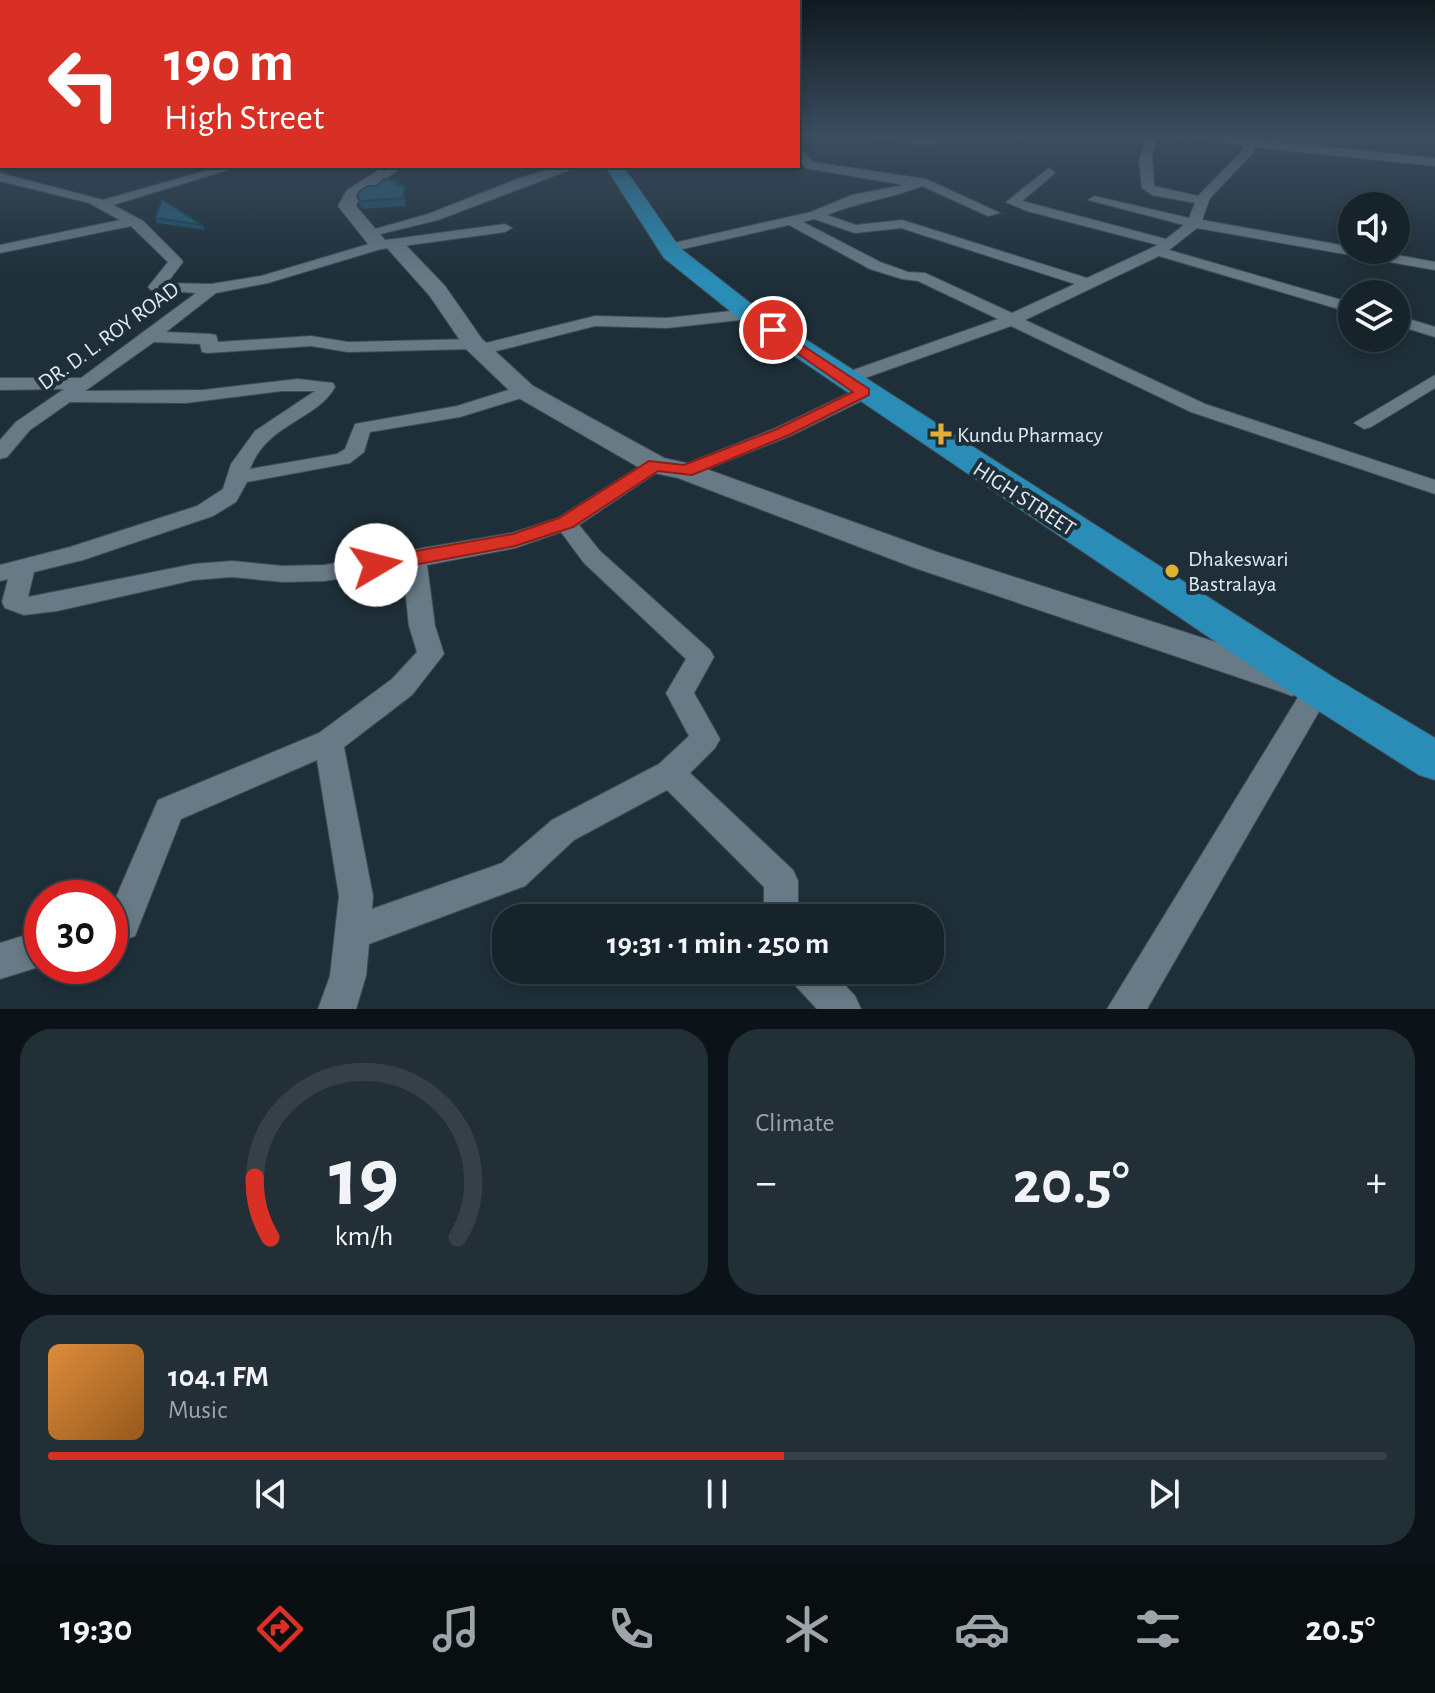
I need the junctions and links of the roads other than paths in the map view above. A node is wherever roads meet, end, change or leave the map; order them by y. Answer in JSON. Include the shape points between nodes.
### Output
{"nodes":[{"id":1,"x":21,"y":183,"type":"edge"},
{"id":2,"x":176,"y":183,"type":"edge"},
{"id":3,"x":370,"y":183,"type":"edge"},
{"id":4,"x":521,"y":183,"type":"edge"},
{"id":5,"x":625,"y":183,"type":"edge"},
{"id":6,"x":914,"y":183,"type":"edge"},
{"id":7,"x":924,"y":183,"type":"edge"},
{"id":8,"x":1033,"y":183,"type":"edge"},
{"id":9,"x":1148,"y":183,"type":"edge"},
{"id":10,"x":1216,"y":183,"type":"edge"},
{"id":11,"x":1094,"y":200,"type":"dead end"},
{"id":12,"x":1202,"y":201,"type":"junction"},
{"id":13,"x":103,"y":204,"type":"junction"},
{"id":14,"x":993,"y":213,"type":"dead end"},
{"id":15,"x":815,"y":215,"type":"junction"},
{"id":16,"x":133,"y":221,"type":"junction"},
{"id":17,"x":792,"y":221,"type":"junction"},
{"id":18,"x":1194,"y":223,"type":"junction"},
{"id":19,"x":505,"y":228,"type":"dead end"},
{"id":20,"x":380,"y":240,"type":"junction"},
{"id":21,"x":1163,"y":247,"type":"junction"},
{"id":22,"x":669,"y":248,"type":"junction"},
{"id":23,"x":0,"y":249,"type":"edge"},
{"id":24,"x":1435,"y":266,"type":"edge"},
{"id":25,"x":1083,"y":282,"type":"dead end"},
{"id":26,"x":211,"y":289,"type":"junction"},
{"id":27,"x":1338,"y":303,"type":"edge"},
{"id":28,"x":749,"y":314,"type":"junction"},
{"id":29,"x":1011,"y":320,"type":"junction"},
{"id":30,"x":1410,"y":324,"type":"edge"},
{"id":31,"x":1435,"y":332,"type":"edge"},
{"id":32,"x":150,"y":337,"type":"junction"},
{"id":33,"x":478,"y":347,"type":"junction"},
{"id":34,"x":1435,"y":380,"type":"edge"},
{"id":35,"x":84,"y":383,"type":"junction"},
{"id":36,"x":0,"y":384,"type":"edge"},
{"id":37,"x":854,"y":386,"type":"junction"},
{"id":38,"x":524,"y":391,"type":"junction"},
{"id":39,"x":66,"y":396,"type":"junction"},
{"id":40,"x":1364,"y":423,"type":"dead end"},
{"id":41,"x":0,"y":453,"type":"edge"},
{"id":42,"x":655,"y":465,"type":"junction"},
{"id":43,"x":685,"y":471,"type":"junction"},
{"id":44,"x":238,"y":477,"type":"junction"},
{"id":45,"x":1435,"y":487,"type":"edge"},
{"id":46,"x":566,"y":523,"type":"junction"},
{"id":47,"x":414,"y":559,"type":"junction"},
{"id":48,"x":11,"y":571,"type":"edge"},
{"id":49,"x":1318,"y":689,"type":"junction"},
{"id":50,"x":329,"y":742,"type":"junction"},
{"id":51,"x":1435,"y":761,"type":"edge"},
{"id":52,"x":670,"y":773,"type":"junction"},
{"id":53,"x":781,"y":904,"type":"edge"},
{"id":54,"x":128,"y":912,"type":"edge"},
{"id":55,"x":352,"y":933,"type":"junction"},
{"id":56,"x":24,"y":954,"type":"edge"},
{"id":57,"x":0,"y":961,"type":"edge"},
{"id":58,"x":819,"y":984,"type":"edge"},
{"id":59,"x":337,"y":1009,"type":"edge"},
{"id":60,"x":842,"y":1009,"type":"edge"},
{"id":61,"x":1126,"y":1009,"type":"edge"}],
"edges":[{"from":1,"to":13,"type":"street"},
{"from":2,"to":13,"type":"street"},
{"from":3,"to":20,"type":"street","via":[[353,194],[347,206]]},
{"from":4,"to":20,"type":"street"},
{"from":5,"to":22,"type":"main road","name":"HIGH STREET"},
{"from":6,"to":15,"type":"street"},
{"from":7,"to":14,"type":"street"},
{"from":8,"to":21,"type":"street","via":[[1030,192],[1012,202],[1066,220],[1117,228]]},
{"from":9,"to":12,"type":"street","via":[[1156,192]]},
{"from":10,"to":12,"type":"street"},
{"from":11,"to":18,"type":"street"},
{"from":12,"to":18,"type":"street"},
{"from":13,"to":16,"type":"street"},
{"from":15,"to":17,"type":"street"},
{"from":15,"to":25,"type":"street","via":[[855,229],[902,224]]},
{"from":16,"to":23,"type":"street"},
{"from":16,"to":26,"type":"street","via":[[176,262],[156,287]]},
{"from":17,"to":22,"type":"street"},
{"from":17,"to":29,"type":"street","via":[[880,268],[909,279],[920,276]]},
{"from":18,"to":21,"type":"street"},
{"from":18,"to":24,"type":"street"},
{"from":19,"to":20,"type":"street"},
{"from":20,"to":26,"type":"street","via":[[263,280]]},
{"from":20,"to":33,"type":"street","via":[[437,291]]},
{"from":21,"to":27,"type":"street"},
{"from":21,"to":29,"type":"street"},
{"from":22,"to":28,"type":"main road","name":"HIGH STREET"},
{"from":26,"to":32,"type":"street","name":"DR. D. L. ROY ROAD"},
{"from":28,"to":33,"type":"street","via":[[670,324],[595,321]]},
{"from":28,"to":37,"type":"main road","name":"HIGH STREET"},
{"from":29,"to":37,"type":"street"},
{"from":29,"to":45,"type":"street","via":[[1198,408]]},
{"from":30,"to":31,"type":"street"},
{"from":32,"to":33,"type":"street","via":[[210,339],[208,348],[311,341],[348,347]]},
{"from":32,"to":35,"type":"street","name":"DR. D. L. ROY ROAD"},
{"from":33,"to":38,"type":"street"},
{"from":34,"to":40,"type":"street"},
{"from":35,"to":36,"type":"street"},
{"from":35,"to":39,"type":"street","name":"DR. D. L. ROY ROAD"},
{"from":37,"to":43,"type":"street","via":[[783,432]]},
{"from":37,"to":49,"type":"main road","name":"HIGH STREET"},
{"from":38,"to":42,"type":"street"},
{"from":38,"to":44,"type":"street","via":[[460,411],[362,428],[354,452],[343,459]]},
{"from":39,"to":41,"type":"street","name":"DR. D. L. ROY ROAD","via":[[23,426]]},
{"from":39,"to":44,"type":"street","via":[[124,399],[326,387],[263,433],[246,454]]},
{"from":42,"to":43,"type":"street"},
{"from":42,"to":46,"type":"street"},
{"from":43,"to":49,"type":"street","via":[[926,560]]},
{"from":44,"to":48,"type":"street","via":[[235,492],[205,511]]},
{"from":46,"to":47,"type":"street","via":[[515,540]]},
{"from":46,"to":52,"type":"street","via":[[592,557],[701,657],[680,693],[705,739]]},
{"from":47,"to":48,"type":"street","via":[[324,573],[194,572],[24,606],[14,602]]},
{"from":47,"to":50,"type":"street","via":[[431,654],[402,687]]},
{"from":49,"to":51,"type":"main road","name":"HIGH STREET"},
{"from":49,"to":61,"type":"street"},
{"from":50,"to":54,"type":"street","via":[[169,810]]},
{"from":50,"to":55,"type":"street","via":[[356,896]]},
{"from":52,"to":53,"type":"street","via":[[781,881]]},
{"from":52,"to":55,"type":"street","via":[[563,830],[513,875]]},
{"from":55,"to":59,"type":"street","via":[[348,976]]},
{"from":56,"to":57,"type":"street"},
{"from":58,"to":60,"type":"street"}]}
